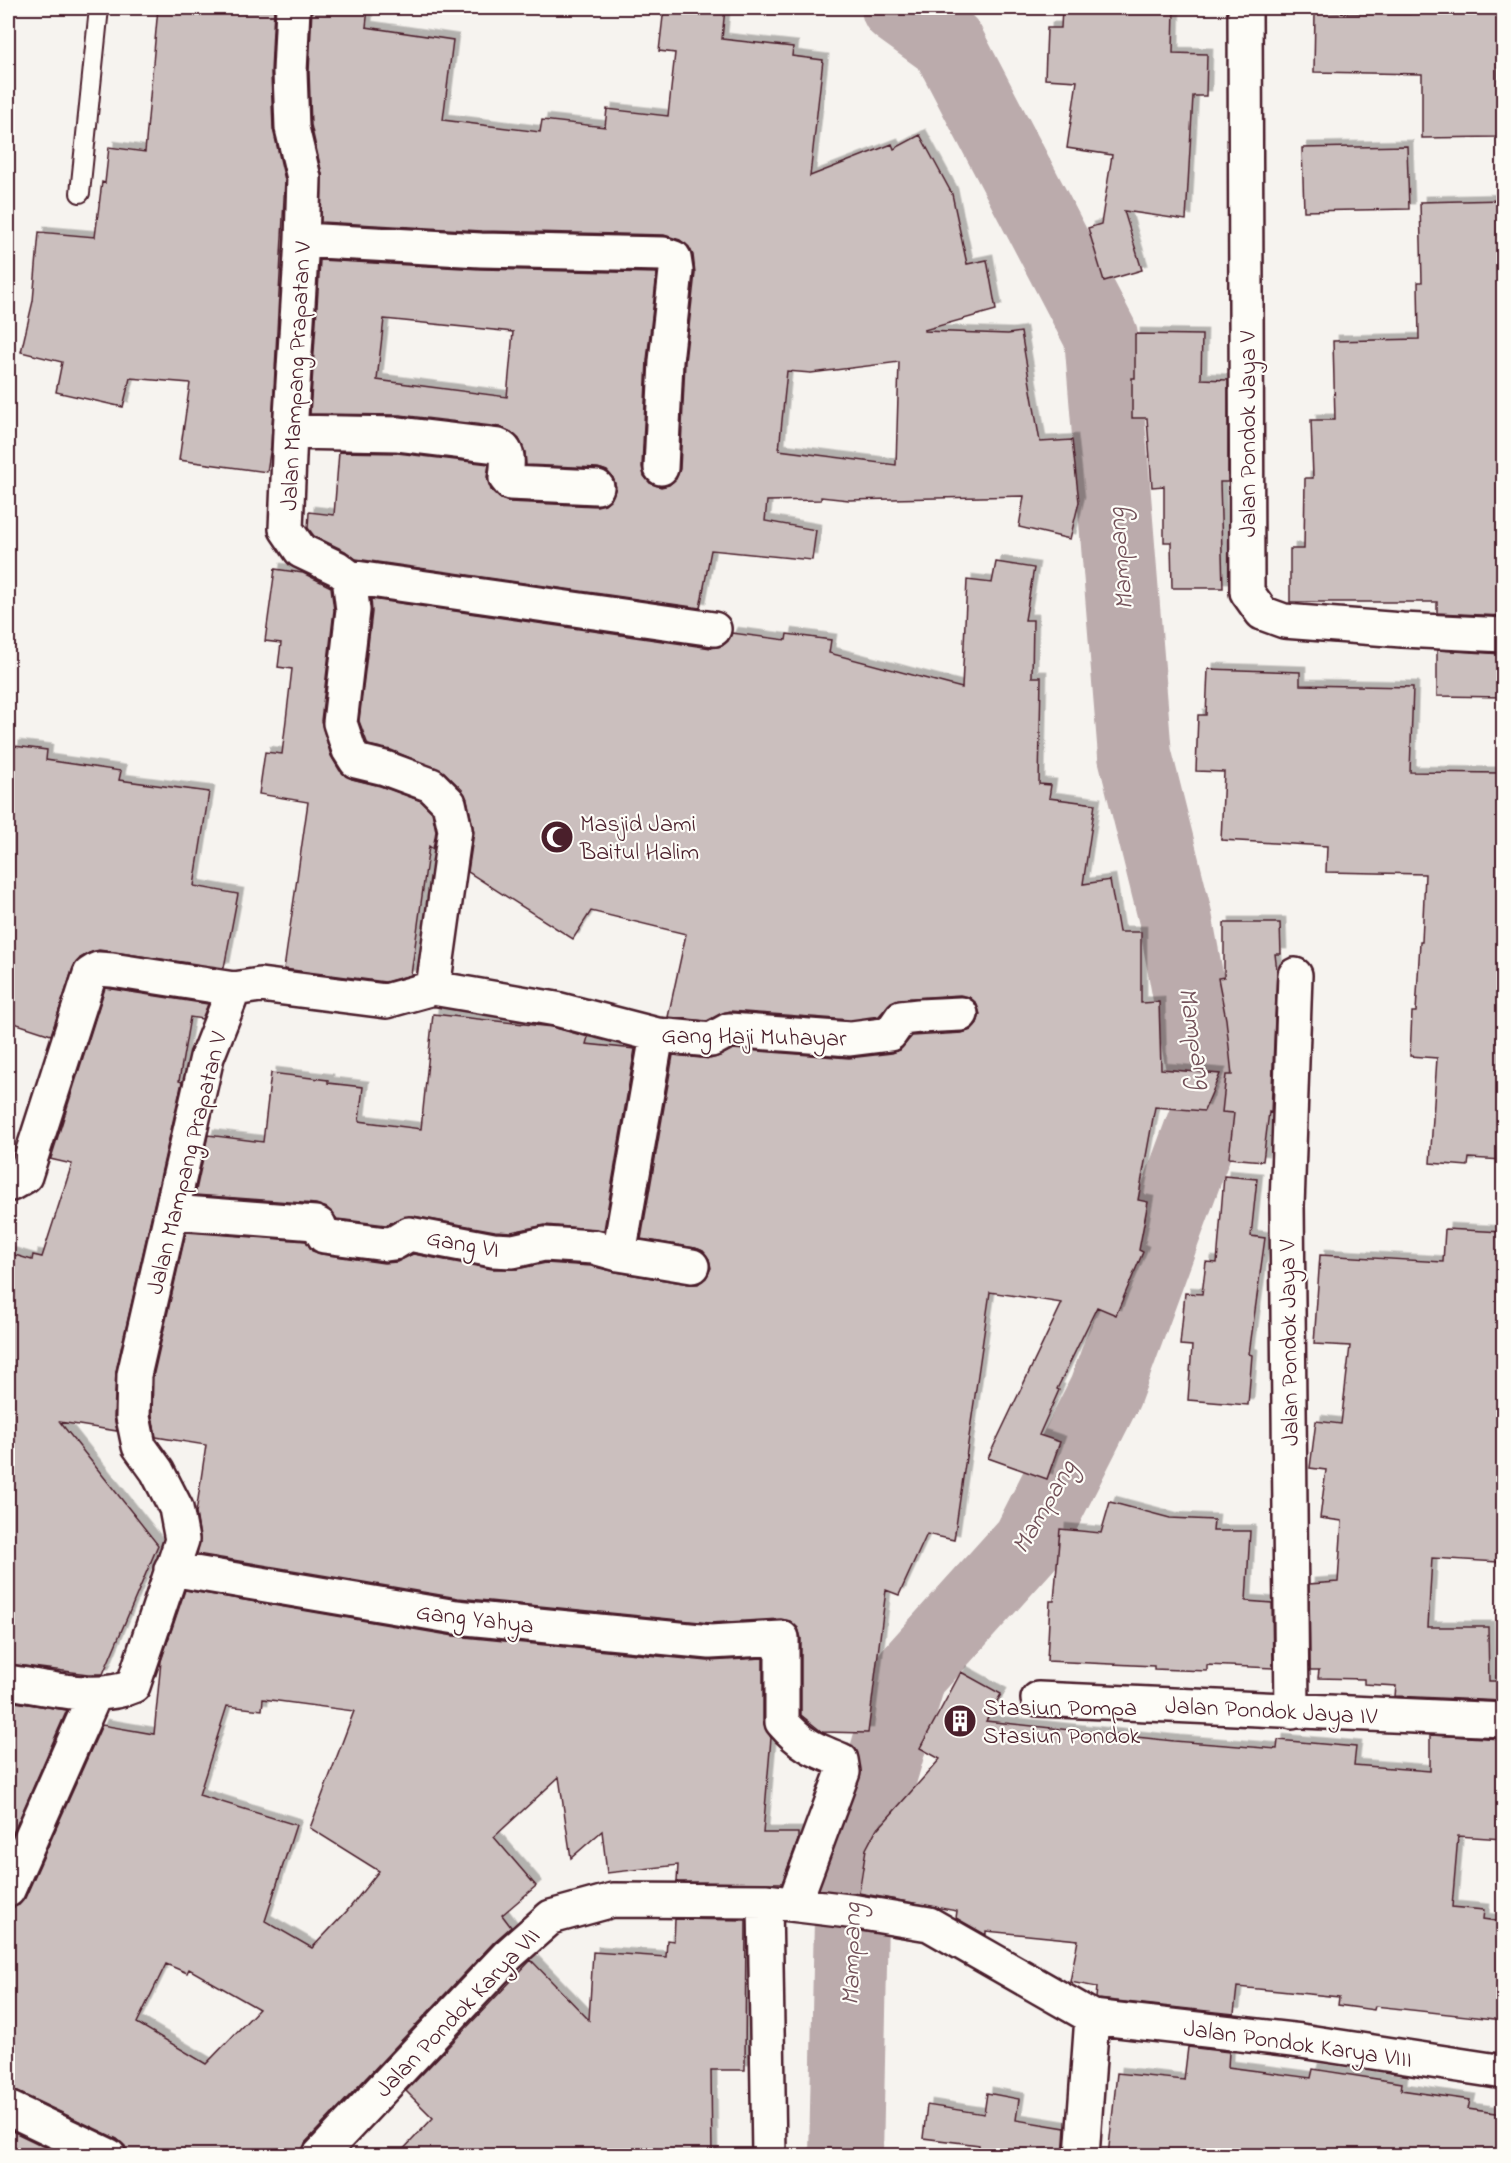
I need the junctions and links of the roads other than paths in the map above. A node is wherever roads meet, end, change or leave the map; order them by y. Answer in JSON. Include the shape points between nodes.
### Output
{"nodes":[{"id":1,"x":99,"y":8,"type":"edge"},
{"id":2,"x":293,"y":8,"type":"edge"},
{"id":3,"x":1245,"y":8,"type":"edge"},
{"id":4,"x":80,"y":193,"type":"dead end"},
{"id":5,"x":302,"y":240,"type":"junction"},
{"id":6,"x":290,"y":432,"type":"junction"},
{"id":7,"x":661,"y":468,"type":"dead end"},
{"id":8,"x":597,"y":487,"type":"dead end"},
{"id":9,"x":349,"y":576,"type":"junction"},
{"id":10,"x":714,"y":629,"type":"dead end"},
{"id":11,"x":1503,"y":635,"type":"edge"},
{"id":12,"x":1295,"y":975,"type":"dead end"},
{"id":13,"x":433,"y":988,"type":"junction"},
{"id":14,"x":234,"y":989,"type":"junction"},
{"id":15,"x":961,"y":1014,"type":"dead end"},
{"id":16,"x":657,"y":1035,"type":"junction"},
{"id":17,"x":8,"y":1183,"type":"edge"},
{"id":18,"x":172,"y":1212,"type":"junction"},
{"id":19,"x":619,"y":1254,"type":"junction"},
{"id":20,"x":692,"y":1266,"type":"dead end"},
{"id":21,"x":171,"y":1569,"type":"junction"},
{"id":22,"x":8,"y":1682,"type":"edge"},
{"id":23,"x":95,"y":1694,"type":"junction"},
{"id":24,"x":1038,"y":1699,"type":"dead end"},
{"id":25,"x":1292,"y":1712,"type":"junction"},
{"id":26,"x":1503,"y":1720,"type":"edge"},
{"id":27,"x":8,"y":1890,"type":"edge"},
{"id":28,"x":789,"y":1904,"type":"junction"},
{"id":29,"x":1092,"y":2017,"type":"junction"},
{"id":30,"x":1503,"y":2072,"type":"edge"},
{"id":31,"x":8,"y":2108,"type":"edge"},
{"id":32,"x":109,"y":2156,"type":"edge"},
{"id":33,"x":319,"y":2156,"type":"edge"},
{"id":34,"x":769,"y":2156,"type":"edge"},
{"id":35,"x":1082,"y":2156,"type":"edge"}],
"edges":[{"from":1,"to":4,"type":"lane"},
{"from":2,"to":5,"type":"street","name":"Jalan Mampang Prapatan V","via":[[292,128],[304,178]]},
{"from":3,"to":11,"type":"street","name":"Jalan Pondok Jaya V","via":[[1247,592],[1262,613],[1284,621]]},
{"from":5,"to":6,"type":"street","name":"Jalan Mampang Prapatan V"},
{"from":5,"to":7,"type":"street","via":[[481,250],[663,254],[674,258]]},
{"from":6,"to":8,"type":"street","via":[[398,434],[498,446],[507,453],[506,478],[510,483]]},
{"from":6,"to":9,"type":"street","name":"Jalan Mampang Prapatan V","via":[[286,529],[300,551]]},
{"from":9,"to":10,"type":"street","name":"Jalan Mampang Prapatan V"},
{"from":9,"to":13,"type":"street","via":[[352,610],[340,723],[349,750],[356,761],[431,785],[449,803],[455,830]]},
{"from":12,"to":25,"type":"street","name":"Jalan Pondok Jaya V","via":[[1287,1206]]},
{"from":13,"to":14,"type":"street","via":[[386,1001],[260,985]]},
{"from":13,"to":16,"type":"street","name":"Gang Haji Muhayar","via":[[556,1009]]},
{"from":14,"to":17,"type":"street","via":[[112,970],[98,969],[90,974],[25,1176]]},
{"from":14,"to":18,"type":"street","name":"Jalan Mampang Prapatan V","via":[[207,1057]]},
{"from":15,"to":16,"type":"street","name":"Gang Haji Muhayar","via":[[901,1018],[890,1034],[850,1039],[729,1030],[711,1040]]},
{"from":16,"to":19,"type":"street"},
{"from":18,"to":19,"type":"street","name":"Gang VI","via":[[315,1223],[324,1236],[386,1244],[409,1234],[494,1250],[558,1244]]},
{"from":18,"to":21,"type":"street","name":"Jalan Mampang Prapatan V","via":[[134,1375],[133,1418],[139,1446],[176,1508],[182,1540]]},
{"from":19,"to":20,"type":"street","name":"Gang VI"},
{"from":21,"to":23,"type":"street","name":"Jalan Mampang Prapatan V","via":[[133,1686]]},
{"from":21,"to":28,"type":"street","name":"Gang Yahya","via":[[466,1618],[710,1642],[782,1638],[782,1722],[807,1746],[841,1760],[843,1765]]},
{"from":22,"to":23,"type":"street","name":"Jalan Mampang Prapatan V"},
{"from":23,"to":27,"type":"street"},
{"from":24,"to":25,"type":"street","name":"Jalan Pondok Jaya IV"},
{"from":25,"to":26,"type":"street","name":"Jalan Pondok Jaya IV"},
{"from":28,"to":29,"type":"street","name":"Jalan Pondok Karya VII","via":[[930,1923]]},
{"from":28,"to":33,"type":"street","name":"Jalan Pondok Karya VII","via":[[613,1900],[551,1917],[508,1954]]},
{"from":28,"to":34,"type":"street"},
{"from":29,"to":30,"type":"street","name":"Jalan Pondok Karya VIII","via":[[1301,2041]]},
{"from":29,"to":35,"type":"street"},
{"from":31,"to":32,"type":"street"}]}
